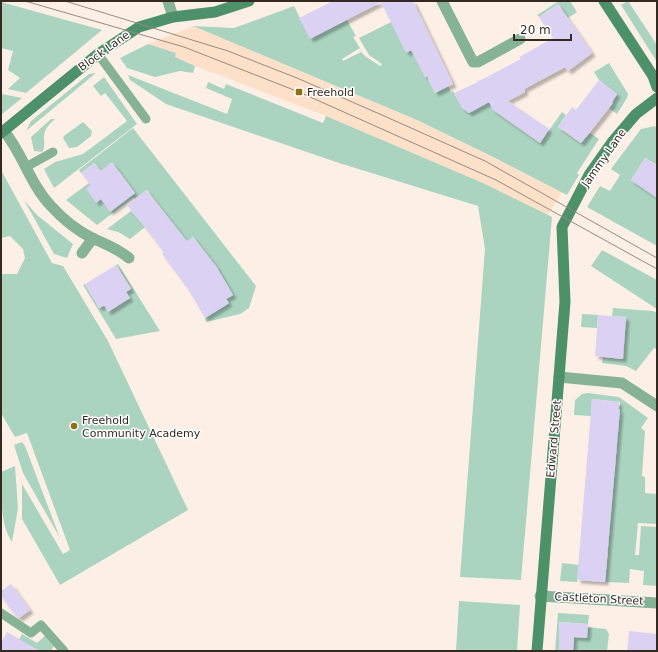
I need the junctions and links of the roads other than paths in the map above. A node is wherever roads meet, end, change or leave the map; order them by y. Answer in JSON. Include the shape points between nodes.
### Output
{"nodes":[{"id":1,"x":168,"y":1,"type":"edge"},
{"id":2,"x":249,"y":1,"type":"edge"},
{"id":3,"x":442,"y":1,"type":"edge"},
{"id":4,"x":604,"y":1,"type":"edge"},
{"id":5,"x":173,"y":17,"type":"junction"},
{"id":6,"x":520,"y":39,"type":"dead end"},
{"id":7,"x":98,"y":54,"type":"junction"},
{"id":8,"x":657,"y":88,"type":"edge"},
{"id":9,"x":657,"y":98,"type":"edge"},
{"id":10,"x":146,"y":119,"type":"dead end"},
{"id":11,"x":3,"y":132,"type":"edge"},
{"id":12,"x":53,"y":152,"type":"dead end"},
{"id":13,"x":26,"y":167,"type":"junction"},
{"id":14,"x":562,"y":227,"type":"joint"},
{"id":15,"x":93,"y":238,"type":"junction"},
{"id":16,"x":82,"y":253,"type":"dead end"},
{"id":17,"x":129,"y":258,"type":"dead end"},
{"id":18,"x":559,"y":377,"type":"junction"},
{"id":19,"x":657,"y":406,"type":"edge"},
{"id":20,"x":540,"y":596,"type":"junction"},
{"id":21,"x":657,"y":603,"type":"edge"},
{"id":22,"x":1,"y":613,"type":"edge"},
{"id":23,"x":64,"y":651,"type":"edge"},
{"id":24,"x":537,"y":651,"type":"edge"}],
"edges":[{"from":1,"to":5,"type":"street"},
{"from":2,"to":5,"type":"main road","name":"Block Lane","via":[[215,12]]},
{"from":3,"to":6,"type":"street","via":[[473,62],[478,62]]},
{"from":4,"to":8,"type":"main road","via":[[653,76]]},
{"from":5,"to":7,"type":"main road","name":"Block Lane","via":[[139,27]]},
{"from":7,"to":10,"type":"lane"},
{"from":7,"to":11,"type":"main road","name":"Block Lane"},
{"from":9,"to":14,"type":"main road","name":"Jammy Lane","via":[[636,114],[613,142],[589,176]]},
{"from":11,"to":13,"type":"street","via":[[10,138]]},
{"from":12,"to":13,"type":"lane"},
{"from":13,"to":15,"type":"street","via":[[47,202],[71,224]]},
{"from":14,"to":18,"type":"main road","name":"Edward Street","via":[[565,302]]},
{"from":15,"to":16,"type":"street"},
{"from":15,"to":17,"type":"street"},
{"from":18,"to":19,"type":"street","via":[[622,383]]},
{"from":18,"to":20,"type":"main road","name":"Edward Street"},
{"from":20,"to":21,"type":"street","name":"Castleton Street"},
{"from":20,"to":24,"type":"main road","name":"Edward Street"},
{"from":22,"to":23,"type":"lane","via":[[31,633],[41,625]]}]}
